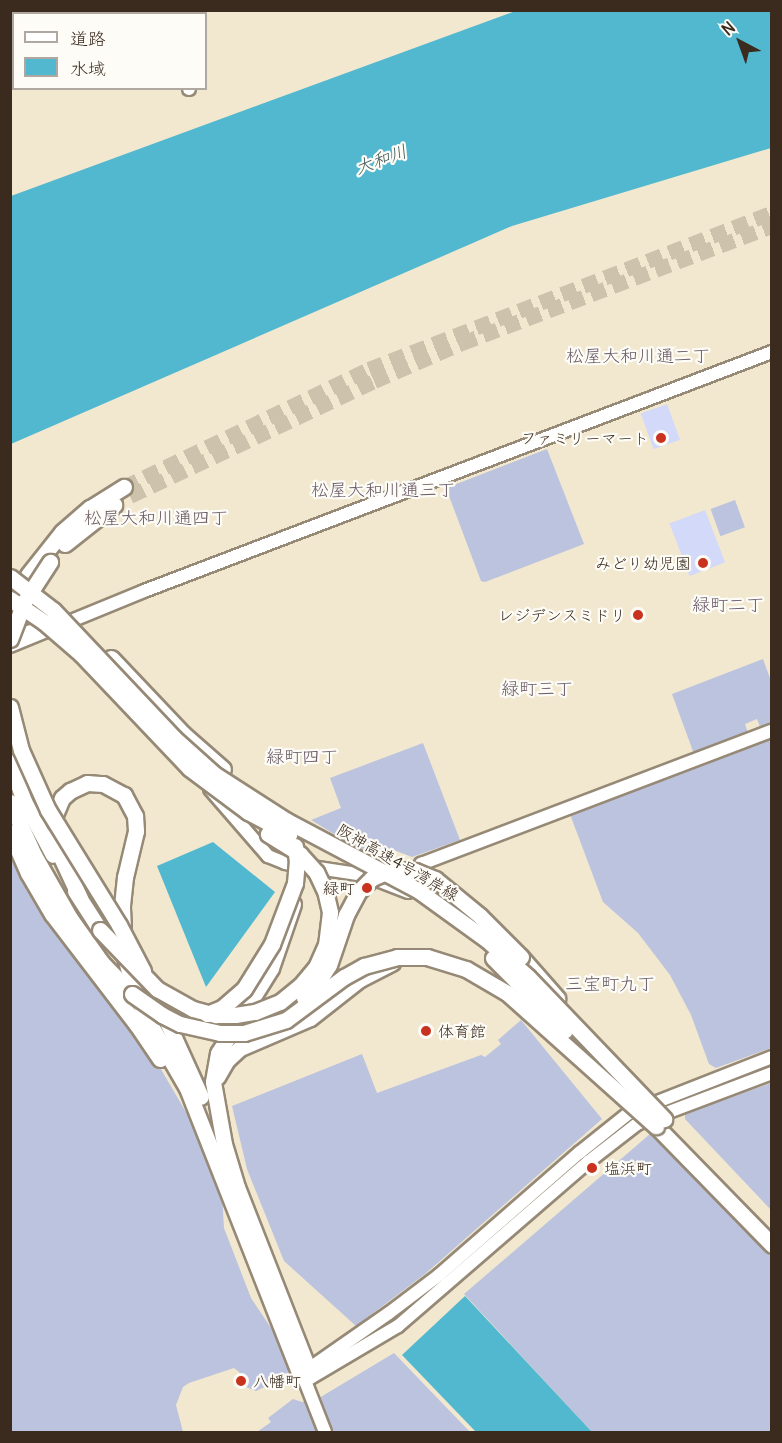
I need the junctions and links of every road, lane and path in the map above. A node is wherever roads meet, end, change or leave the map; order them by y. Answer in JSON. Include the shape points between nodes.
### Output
{"nodes":[{"id":1,"x":771,"y":352,"type":"edge"},
{"id":2,"x":127,"y":492,"type":"tunnel mouth"},
{"id":3,"x":46,"y":558,"type":"junction"},
{"id":4,"x":10,"y":569,"type":"edge"},
{"id":5,"x":10,"y":577,"type":"edge"},
{"id":6,"x":10,"y":599,"type":"edge"},
{"id":7,"x":10,"y":608,"type":"edge"},
{"id":8,"x":28,"y":610,"type":"junction"},
{"id":9,"x":59,"y":624,"type":"junction"},
{"id":10,"x":10,"y":638,"type":"edge"},
{"id":11,"x":10,"y":646,"type":"edge"},
{"id":12,"x":10,"y":707,"type":"edge"},
{"id":13,"x":771,"y":731,"type":"edge"},
{"id":14,"x":10,"y":762,"type":"edge"},
{"id":15,"x":10,"y":802,"type":"edge"},
{"id":16,"x":10,"y":832,"type":"edge"},
{"id":17,"x":297,"y":872,"type":"junction"},
{"id":18,"x":408,"y":891,"type":"junction"},
{"id":19,"x":80,"y":898,"type":"junction"},
{"id":20,"x":100,"y":930,"type":"junction"},
{"id":21,"x":439,"y":960,"type":"junction"},
{"id":22,"x":132,"y":994,"type":"junction"},
{"id":23,"x":771,"y":1057,"type":"edge"},
{"id":24,"x":771,"y":1073,"type":"edge"},
{"id":25,"x":215,"y":1102,"type":"junction"},
{"id":26,"x":644,"y":1102,"type":"junction"},
{"id":27,"x":656,"y":1122,"type":"junction"},
{"id":28,"x":213,"y":1153,"type":"junction"},
{"id":29,"x":237,"y":1187,"type":"junction"},
{"id":30,"x":771,"y":1232,"type":"edge"},
{"id":31,"x":771,"y":1245,"type":"edge"},
{"id":32,"x":304,"y":1375,"type":"junction"},
{"id":33,"x":325,"y":1432,"type":"edge"}],
"edges":[{"from":1,"to":9,"type":"street"},
{"from":2,"to":3,"type":"highway"},
{"from":3,"to":7,"type":"highway","bridge":true,"via":[[24,580]]},
{"from":3,"to":10,"type":"highway","bridge":true},
{"from":4,"to":17,"type":"highway","bridge":true,"via":[[70,615],[183,734],[273,809],[292,838]]},
{"from":5,"to":26,"type":"highway","name":"阪神高速4号湾岸線","bridge":true,"via":[[53,610],[174,738],[214,774],[270,812],[395,877],[462,920],[528,977]]},
{"from":6,"to":8,"type":"highway","name":"阪神高速4号湾岸線","bridge":true},
{"from":8,"to":20,"type":"highway","bridge":true,"via":[[189,780],[309,862],[322,881],[330,924],[323,955],[309,978],[280,1002],[255,1012],[227,1016],[193,1009],[157,990]]},
{"from":8,"to":27,"type":"highway","name":"阪神高速4号湾岸線","bridge":true,"via":[[75,648],[171,750],[224,796],[414,900],[469,938]]},
{"from":9,"to":10,"type":"street"},
{"from":9,"to":11,"type":"street","via":[[38,637]]},
{"from":9,"to":18,"type":"street","via":[[168,740],[268,856],[285,863],[364,875]]},
{"from":12,"to":29,"type":"highway","bridge":true,"via":[[21,750],[48,810],[147,977],[184,1054]]},
{"from":13,"to":18,"type":"street","via":[[421,864]]},
{"from":14,"to":19,"type":"highway","via":[[31,814]]},
{"from":15,"to":22,"type":"highway","via":[[56,897],[102,963]]},
{"from":16,"to":28,"type":"highway","via":[[38,893],[150,1044]]},
{"from":17,"to":22,"type":"highway","bridge":true,"via":[[272,944],[249,982],[230,1002],[203,1015],[180,1016]]},
{"from":17,"to":25,"type":"highway","bridge":true,"via":[[278,952],[258,992],[218,1053],[213,1071]]},
{"from":18,"to":26,"type":"street","via":[[474,933]]},
{"from":19,"to":20,"type":"highway"},
{"from":19,"to":28,"type":"highway","via":[[55,839],[54,817],[62,798],[78,786],[109,785],[133,809],[136,831],[122,907],[129,975],[147,1019],[187,1088]]},
{"from":20,"to":26,"type":"highway","bridge":true,"via":[[133,974],[164,1002],[207,1022],[253,1023],[286,1011],[315,987],[335,952],[352,902],[364,885],[391,870],[425,874],[461,899],[521,957]]},
{"from":21,"to":22,"type":"highway","bridge":true,"via":[[406,956],[377,961],[344,977],[286,1020],[244,1033],[220,1033],[180,1024]]},
{"from":21,"to":25,"type":"highway","bridge":true,"via":[[406,959],[377,970],[302,1023],[247,1044],[231,1056],[217,1077]]},
{"from":21,"to":27,"type":"highway","bridge":true,"via":[[479,975],[507,993]]},
{"from":23,"to":26,"type":"street"},
{"from":24,"to":27,"type":"street"},
{"from":25,"to":29,"type":"highway"},
{"from":26,"to":27,"type":"street"},
{"from":26,"to":30,"type":"highway","name":"阪神高速4号湾岸線","bridge":true},
{"from":26,"to":32,"type":"street","via":[[439,1275]]},
{"from":27,"to":31,"type":"highway","name":"阪神高速4号湾岸線"},
{"from":27,"to":32,"type":"street","via":[[637,1124],[588,1162],[398,1326]]},
{"from":28,"to":32,"type":"highway"},
{"from":29,"to":32,"type":"highway"},
{"from":32,"to":33,"type":"street"}]}
